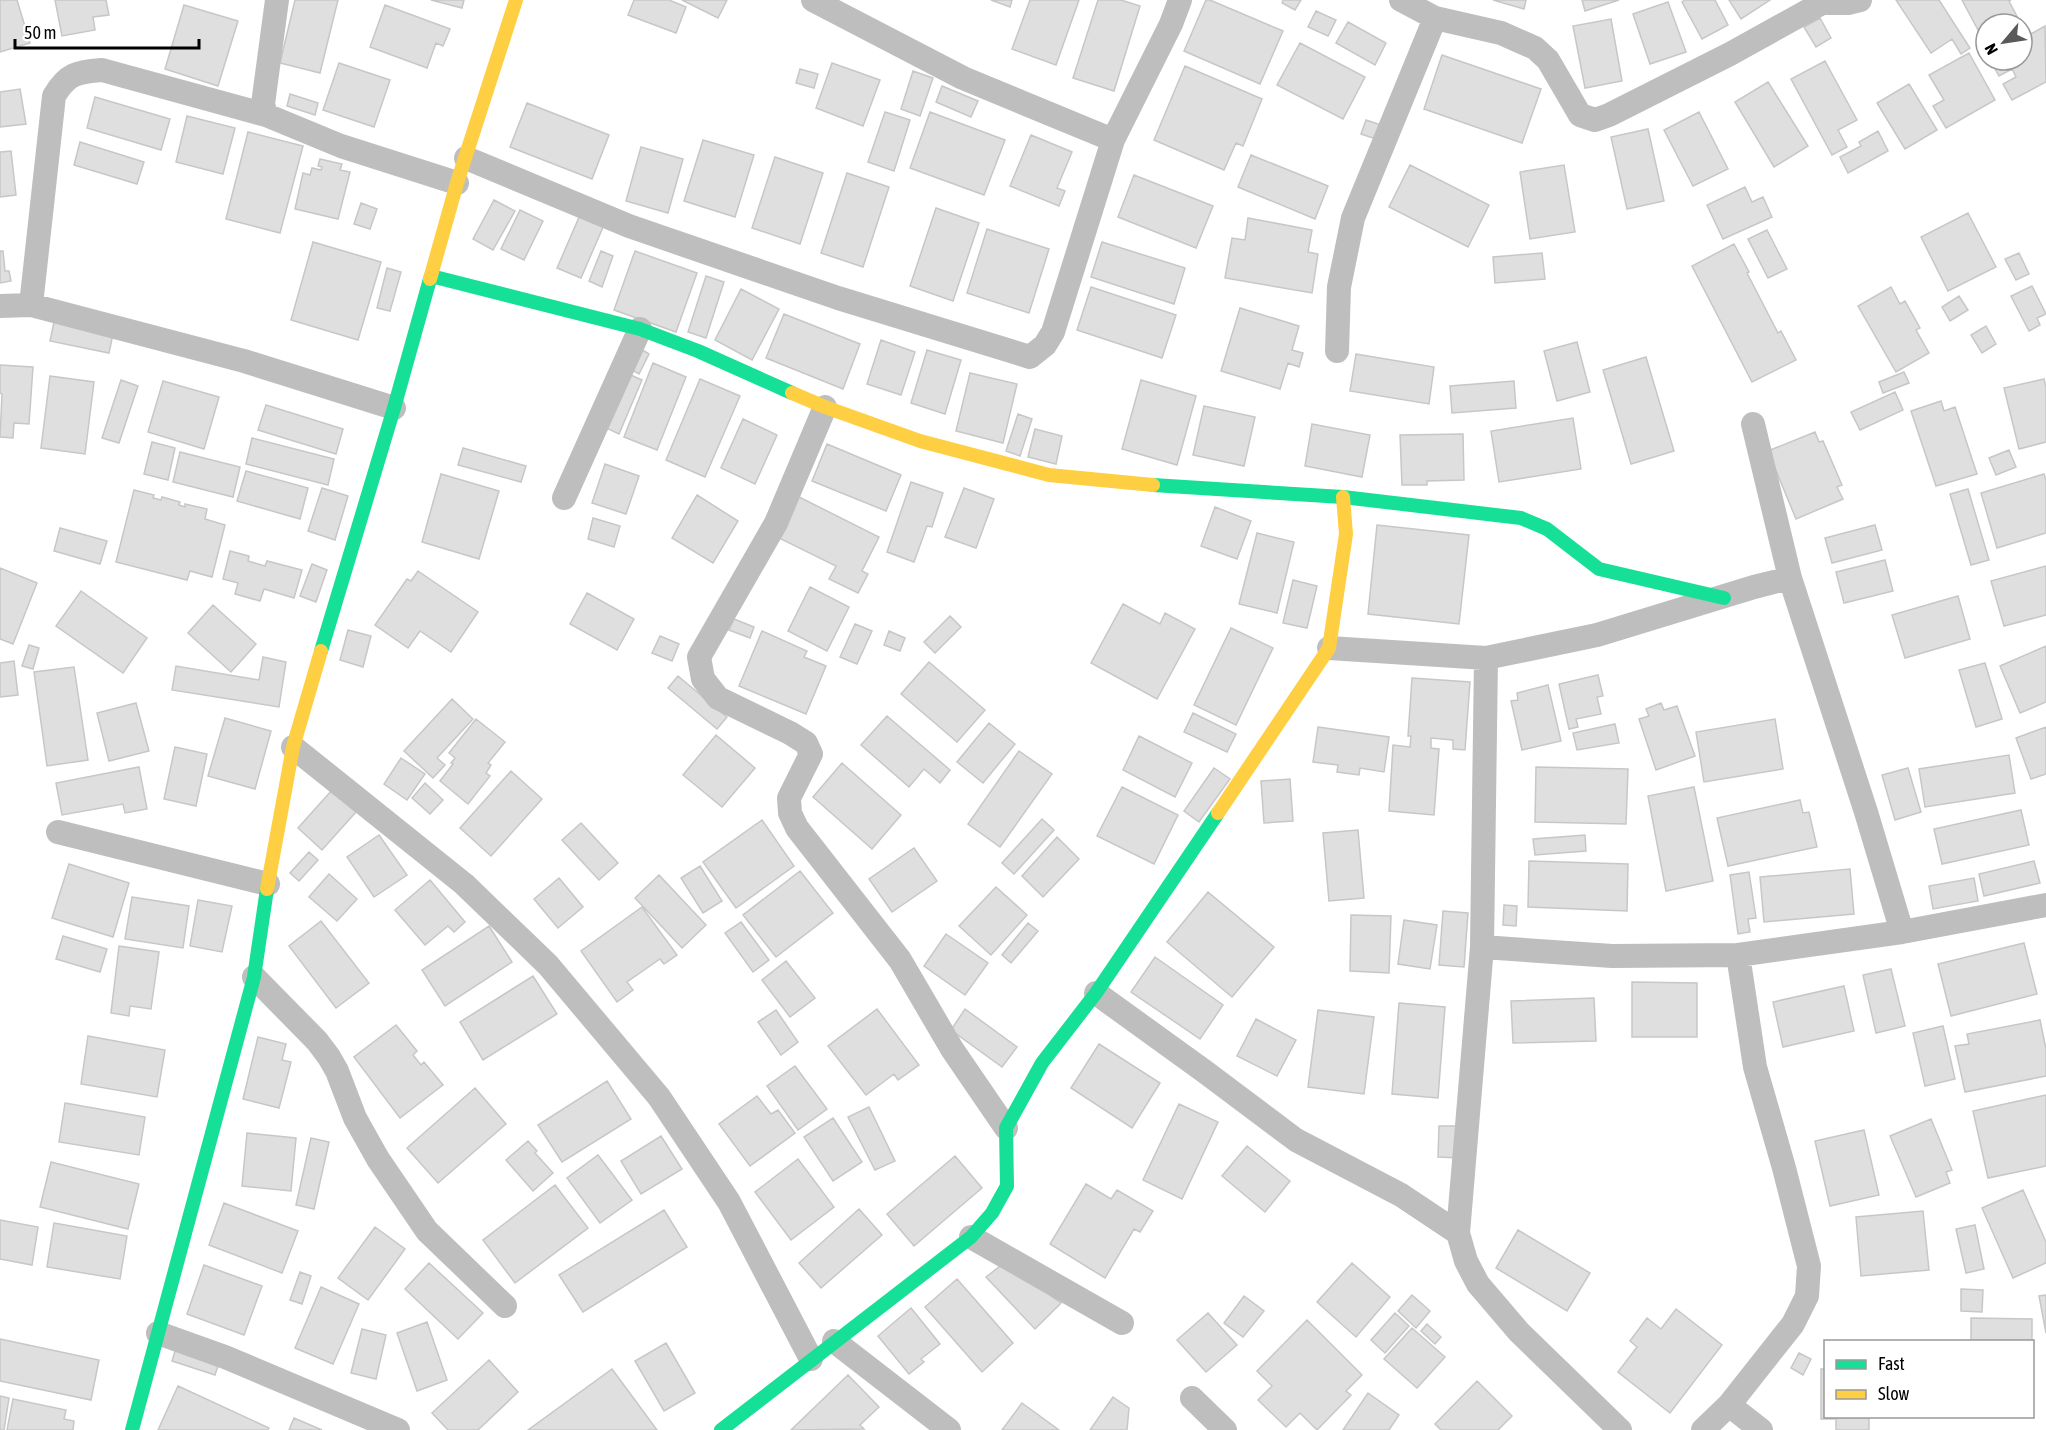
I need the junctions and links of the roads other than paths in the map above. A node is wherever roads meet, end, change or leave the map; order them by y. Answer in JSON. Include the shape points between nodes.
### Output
{"nodes":[{"id":1,"x":277,"y":0,"type":"edge"},
{"id":2,"x":516,"y":0,"type":"edge"},
{"id":3,"x":813,"y":0,"type":"edge"},
{"id":4,"x":1180,"y":0,"type":"edge"},
{"id":5,"x":1401,"y":0,"type":"edge"},
{"id":6,"x":1860,"y":0,"type":"edge"},
{"id":7,"x":1821,"y":2,"type":"edge"},
{"id":8,"x":1435,"y":18,"type":"junction"},
{"id":9,"x":266,"y":115,"type":"junction"},
{"id":10,"x":1113,"y":141,"type":"junction"},
{"id":11,"x":466,"y":158,"type":"junction"},
{"id":12,"x":457,"y":183,"type":"junction"},
{"id":13,"x":431,"y":276,"type":"junction"},
{"id":14,"x":31,"y":305,"type":"junction"},
{"id":15,"x":0,"y":306,"type":"edge"},
{"id":16,"x":640,"y":328,"type":"junction"},
{"id":17,"x":1337,"y":351,"type":"dead end"},
{"id":18,"x":825,"y":407,"type":"junction"},
{"id":19,"x":394,"y":408,"type":"junction"},
{"id":20,"x":1754,"y":424,"type":"dead end"},
{"id":21,"x":1343,"y":497,"type":"junction"},
{"id":22,"x":564,"y":498,"type":"dead end"},
{"id":23,"x":1790,"y":578,"type":"junction"},
{"id":24,"x":1724,"y":598,"type":"junction"},
{"id":25,"x":1329,"y":648,"type":"junction"},
{"id":26,"x":1486,"y":658,"type":"junction"},
{"id":27,"x":293,"y":747,"type":"junction"},
{"id":28,"x":58,"y":832,"type":"dead end"},
{"id":29,"x":268,"y":884,"type":"junction"},
{"id":30,"x":2044,"y":912,"type":"edge"},
{"id":31,"x":1902,"y":932,"type":"junction"},
{"id":32,"x":1482,"y":947,"type":"junction"},
{"id":33,"x":1738,"y":956,"type":"junction"},
{"id":34,"x":254,"y":976,"type":"junction"},
{"id":35,"x":1096,"y":993,"type":"junction"},
{"id":36,"x":1006,"y":1128,"type":"junction"},
{"id":37,"x":1458,"y":1233,"type":"junction"},
{"id":38,"x":971,"y":1236,"type":"junction"},
{"id":39,"x":505,"y":1306,"type":"dead end"},
{"id":40,"x":1122,"y":1323,"type":"dead end"},
{"id":41,"x":158,"y":1333,"type":"junction"},
{"id":42,"x":834,"y":1341,"type":"junction"},
{"id":43,"x":811,"y":1359,"type":"junction"},
{"id":44,"x":1192,"y":1398,"type":"dead end"},
{"id":45,"x":1729,"y":1405,"type":"junction"},
{"id":46,"x":132,"y":1430,"type":"edge"},
{"id":47,"x":398,"y":1430,"type":"edge"},
{"id":48,"x":721,"y":1430,"type":"edge"},
{"id":49,"x":949,"y":1430,"type":"edge"},
{"id":50,"x":1225,"y":1430,"type":"edge"},
{"id":51,"x":1620,"y":1430,"type":"edge"},
{"id":52,"x":1703,"y":1430,"type":"edge"},
{"id":53,"x":1761,"y":1430,"type":"edge"}],
"edges":[{"from":1,"to":9,"type":"street","via":[[263,104]]},
{"from":2,"to":11,"type":"street"},
{"from":3,"to":10,"type":"street","via":[[963,78]]},
{"from":4,"to":10,"type":"street"},
{"from":5,"to":8,"type":"street"},
{"from":6,"to":7,"type":"street"},
{"from":7,"to":8,"type":"street","via":[[1730,54],[1595,120],[1580,115],[1548,60],[1535,48],[1501,33]]},
{"from":8,"to":17,"type":"street","via":[[1353,218],[1339,286]]},
{"from":9,"to":12,"type":"street","via":[[341,146]]},
{"from":9,"to":14,"type":"street","via":[[102,70],[86,71],[63,81],[54,96]]},
{"from":10,"to":11,"type":"street","via":[[1053,332],[1030,357],[838,298],[629,226]]},
{"from":11,"to":12,"type":"street"},
{"from":12,"to":13,"type":"street"},
{"from":13,"to":16,"type":"street"},
{"from":13,"to":19,"type":"street"},
{"from":14,"to":15,"type":"street"},
{"from":14,"to":19,"type":"street","via":[[244,361]]},
{"from":16,"to":18,"type":"street"},
{"from":16,"to":22,"type":"street"},
{"from":18,"to":21,"type":"street","via":[[920,441],[1049,475]]},
{"from":18,"to":36,"type":"street","via":[[776,523],[699,657],[703,679],[718,698],[806,743],[811,754],[789,798],[797,828],[900,960],[952,1049]]},
{"from":19,"to":27,"type":"street"},
{"from":20,"to":23,"type":"street"},
{"from":21,"to":24,"type":"street","via":[[1521,518],[1547,530],[1599,568]]},
{"from":21,"to":25,"type":"street","via":[[1346,534]]},
{"from":23,"to":24,"type":"street"},
{"from":23,"to":31,"type":"street"},
{"from":24,"to":26,"type":"street","via":[[1597,635]]},
{"from":25,"to":26,"type":"street"},
{"from":25,"to":35,"type":"street"},
{"from":26,"to":32,"type":"street"},
{"from":27,"to":29,"type":"street"},
{"from":27,"to":43,"type":"street","via":[[464,884],[548,965],[659,1097],[729,1202]]},
{"from":28,"to":29,"type":"street"},
{"from":29,"to":34,"type":"street"},
{"from":30,"to":31,"type":"street"},
{"from":31,"to":33,"type":"street"},
{"from":32,"to":33,"type":"street","via":[[1612,956]]},
{"from":32,"to":37,"type":"street"},
{"from":33,"to":45,"type":"street","via":[[1755,1066],[1809,1266],[1807,1296],[1793,1324]]},
{"from":34,"to":39,"type":"street","via":[[329,1057],[378,1159],[427,1231]]},
{"from":34,"to":41,"type":"street"},
{"from":35,"to":36,"type":"street","via":[[1042,1063]]},
{"from":35,"to":37,"type":"street","via":[[1296,1140],[1401,1195]]},
{"from":36,"to":38,"type":"street","via":[[1007,1186],[992,1214]]},
{"from":37,"to":51,"type":"street","via":[[1478,1284],[1520,1332]]},
{"from":38,"to":40,"type":"street"},
{"from":38,"to":42,"type":"street"},
{"from":41,"to":46,"type":"street"},
{"from":41,"to":47,"type":"street"},
{"from":42,"to":43,"type":"street"},
{"from":42,"to":49,"type":"street"},
{"from":43,"to":48,"type":"street"},
{"from":44,"to":50,"type":"street"},
{"from":45,"to":52,"type":"street"},
{"from":45,"to":53,"type":"street"}]}
